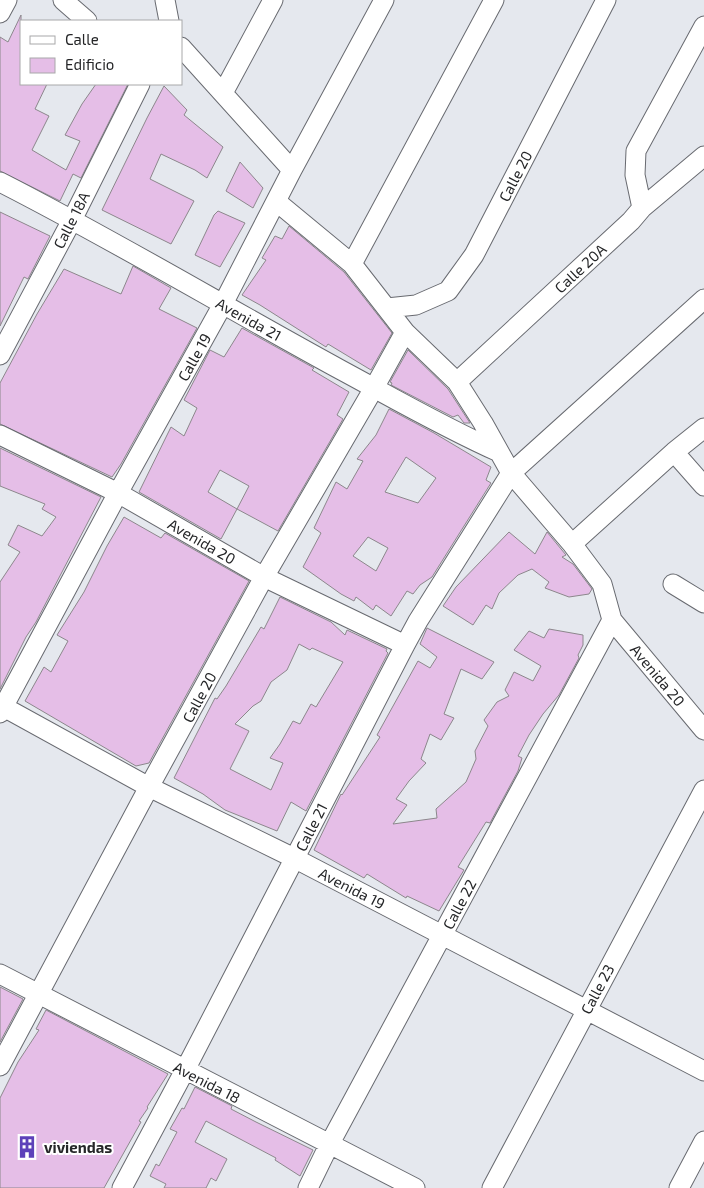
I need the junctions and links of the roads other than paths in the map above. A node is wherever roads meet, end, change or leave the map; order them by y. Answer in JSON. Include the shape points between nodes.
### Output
{"nodes":[{"id":1,"x":7,"y":0,"type":"edge"},
{"id":2,"x":63,"y":0,"type":"edge"},
{"id":3,"x":165,"y":0,"type":"edge"},
{"id":4,"x":273,"y":0,"type":"edge"},
{"id":5,"x":384,"y":0,"type":"edge"},
{"id":6,"x":494,"y":0,"type":"edge"},
{"id":7,"x":606,"y":0,"type":"edge"},
{"id":8,"x":0,"y":13,"type":"edge"},
{"id":9,"x":86,"y":20,"type":"edge"},
{"id":10,"x":169,"y":20,"type":"edge"},
{"id":11,"x":704,"y":26,"type":"edge"},
{"id":12,"x":182,"y":47,"type":"edge"},
{"id":13,"x":140,"y":85,"type":"edge"},
{"id":14,"x":223,"y":93,"type":"junction"},
{"id":15,"x":704,"y":156,"type":"edge"},
{"id":16,"x":292,"y":170,"type":"junction"},
{"id":17,"x":0,"y":182,"type":"edge"},
{"id":18,"x":277,"y":202,"type":"junction"},
{"id":19,"x":642,"y":208,"type":"junction"},
{"id":20,"x":72,"y":220,"type":"junction"},
{"id":21,"x":352,"y":264,"type":"junction"},
{"id":22,"x":704,"y":299,"type":"edge"},
{"id":23,"x":223,"y":304,"type":"junction"},
{"id":24,"x":387,"y":308,"type":"junction"},
{"id":25,"x":405,"y":332,"type":"junction"},
{"id":26,"x":0,"y":355,"type":"edge"},
{"id":27,"x":457,"y":382,"type":"junction"},
{"id":28,"x":374,"y":388,"type":"junction"},
{"id":29,"x":704,"y":428,"type":"edge"},
{"id":30,"x":0,"y":435,"type":"edge"},
{"id":31,"x":499,"y":452,"type":"junction"},
{"id":32,"x":674,"y":452,"type":"junction"},
{"id":33,"x":511,"y":473,"type":"junction"},
{"id":34,"x":704,"y":486,"type":"edge"},
{"id":35,"x":118,"y":493,"type":"junction"},
{"id":36,"x":572,"y":544,"type":"junction"},
{"id":37,"x":264,"y":577,"type":"junction"},
{"id":38,"x":673,"y":584,"type":"dead end"},
{"id":39,"x":704,"y":603,"type":"edge"},
{"id":40,"x":612,"y":620,"type":"junction"},
{"id":41,"x":405,"y":645,"type":"junction"},
{"id":42,"x":1,"y":708,"type":"edge"},
{"id":43,"x":704,"y":730,"type":"edge"},
{"id":44,"x":149,"y":787,"type":"junction"},
{"id":45,"x":704,"y":790,"type":"edge"},
{"id":46,"x":294,"y":858,"type":"junction"},
{"id":47,"x":443,"y":934,"type":"junction"},
{"id":48,"x":0,"y":974,"type":"edge"},
{"id":49,"x":38,"y":995,"type":"junction"},
{"id":50,"x":586,"y":1010,"type":"junction"},
{"id":51,"x":0,"y":1066,"type":"edge"},
{"id":52,"x":185,"y":1070,"type":"junction"},
{"id":53,"x":704,"y":1071,"type":"edge"},
{"id":54,"x":704,"y":1141,"type":"edge"},
{"id":55,"x":329,"y":1145,"type":"junction"},
{"id":56,"x":122,"y":1188,"type":"edge"},
{"id":57,"x":308,"y":1188,"type":"edge"},
{"id":58,"x":415,"y":1188,"type":"edge"},
{"id":59,"x":492,"y":1188,"type":"edge"},
{"id":60,"x":679,"y":1188,"type":"edge"}],
"edges":[{"from":1,"to":8,"type":"street"},
{"from":2,"to":9,"type":"street"},
{"from":3,"to":10,"type":"street"},
{"from":4,"to":14,"type":"street"},
{"from":5,"to":16,"type":"street","name":"Calle 19"},
{"from":6,"to":21,"type":"street"},
{"from":7,"to":24,"type":"street","name":"Calle 20","via":[[474,255],[448,291],[416,305]]},
{"from":11,"to":19,"type":"street","via":[[636,151],[635,175]]},
{"from":12,"to":14,"type":"street"},
{"from":13,"to":20,"type":"street","name":"Calle 18A"},
{"from":14,"to":16,"type":"street"},
{"from":15,"to":19,"type":"street","name":"Calle 20A"},
{"from":16,"to":18,"type":"street","name":"Calle 19"},
{"from":17,"to":20,"type":"street","name":"Avenida 21"},
{"from":18,"to":21,"type":"street"},
{"from":18,"to":23,"type":"street","name":"Calle 19"},
{"from":19,"to":27,"type":"street","name":"Calle 20A"},
{"from":20,"to":23,"type":"street","name":"Avenida 21"},
{"from":20,"to":26,"type":"street","name":"Calle 18A"},
{"from":21,"to":24,"type":"street"},
{"from":22,"to":33,"type":"street","name":"Calle 21"},
{"from":23,"to":28,"type":"street","name":"Avenida 21"},
{"from":23,"to":35,"type":"street","name":"Calle 19"},
{"from":24,"to":25,"type":"street"},
{"from":25,"to":27,"type":"street"},
{"from":25,"to":28,"type":"street","name":"Calle 20"},
{"from":27,"to":31,"type":"street"},
{"from":28,"to":31,"type":"street","name":"Avenida 21"},
{"from":28,"to":37,"type":"street","name":"Calle 20"},
{"from":29,"to":32,"type":"street"},
{"from":30,"to":35,"type":"street","name":"Avenida 20"},
{"from":31,"to":33,"type":"street"},
{"from":32,"to":34,"type":"street"},
{"from":32,"to":36,"type":"street"},
{"from":33,"to":36,"type":"street"},
{"from":33,"to":41,"type":"street","name":"Calle 21"},
{"from":35,"to":37,"type":"street","name":"Avenida 20"},
{"from":35,"to":42,"type":"street","name":"Calle 19"},
{"from":36,"to":40,"type":"street","via":[[602,584]]},
{"from":37,"to":41,"type":"street","name":"Avenida 20"},
{"from":37,"to":44,"type":"street","name":"Calle 20"},
{"from":38,"to":39,"type":"street"},
{"from":40,"to":43,"type":"street","name":"Avenida 20"},
{"from":40,"to":47,"type":"street","name":"Calle 22"},
{"from":41,"to":46,"type":"street","name":"Calle 21"},
{"from":42,"to":44,"type":"street","name":"Avenida 19"},
{"from":44,"to":46,"type":"street","name":"Avenida 19"},
{"from":44,"to":49,"type":"street","name":"Calle 20"},
{"from":45,"to":50,"type":"street","name":"Calle 23"},
{"from":46,"to":47,"type":"street","name":"Avenida 19"},
{"from":46,"to":52,"type":"street","name":"Calle 21"},
{"from":47,"to":50,"type":"street","name":"Avenida 19"},
{"from":47,"to":55,"type":"street","name":"Calle 22"},
{"from":48,"to":49,"type":"street","name":"Avenida 18"},
{"from":49,"to":51,"type":"street","name":"Calle 20"},
{"from":49,"to":52,"type":"street","name":"Avenida 18"},
{"from":50,"to":53,"type":"street","name":"Avenida 19"},
{"from":50,"to":59,"type":"street","name":"Calle 23"},
{"from":52,"to":55,"type":"street","name":"Avenida 18"},
{"from":52,"to":56,"type":"street","name":"Calle 21"},
{"from":54,"to":60,"type":"street"},
{"from":55,"to":57,"type":"street","name":"Calle 22"},
{"from":55,"to":58,"type":"street","name":"Avenida 18"}]}
